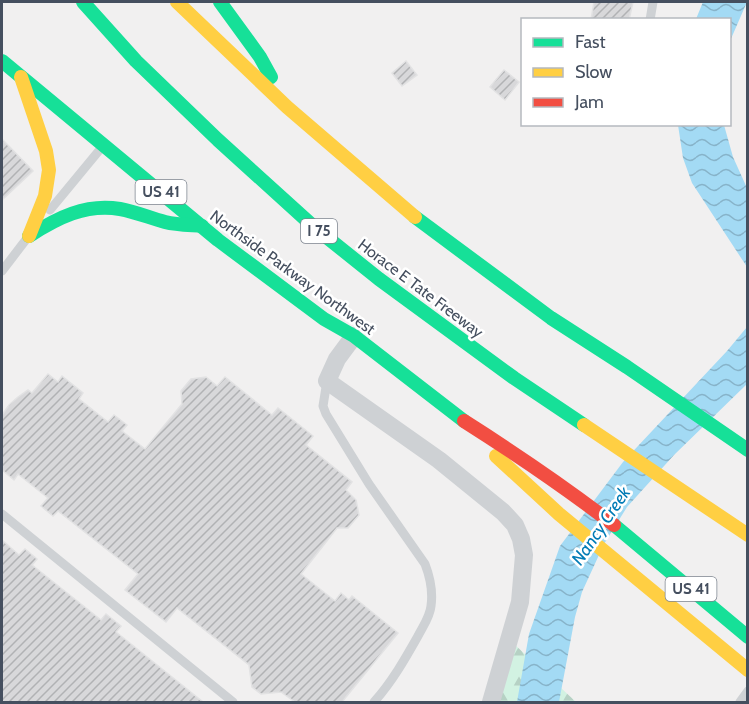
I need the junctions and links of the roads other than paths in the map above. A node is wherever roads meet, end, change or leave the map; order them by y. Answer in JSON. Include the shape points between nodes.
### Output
{"nodes":[{"id":1,"x":83,"y":2,"type":"edge"},
{"id":2,"x":177,"y":2,"type":"edge"},
{"id":3,"x":220,"y":2,"type":"edge"},
{"id":4,"x":653,"y":2,"type":"edge"},
{"id":5,"x":650,"y":18,"type":"edge"},
{"id":6,"x":2,"y":61,"type":"edge"},
{"id":7,"x":21,"y":77,"type":"junction"},
{"id":8,"x":287,"y":107,"type":"junction"},
{"id":9,"x":104,"y":145,"type":"junction"},
{"id":10,"x":202,"y":226,"type":"junction"},
{"id":11,"x":29,"y":236,"type":"junction"},
{"id":12,"x":2,"y":271,"type":"edge"},
{"id":13,"x":354,"y":336,"type":"junction"},
{"id":14,"x":327,"y":381,"type":"junction"},
{"id":15,"x":457,"y":417,"type":"junction"},
{"id":16,"x":747,"y":450,"type":"edge"},
{"id":17,"x":2,"y":514,"type":"edge"},
{"id":18,"x":743,"y":532,"type":"edge"},
{"id":19,"x":747,"y":637,"type":"edge"},
{"id":20,"x":747,"y":670,"type":"edge"},
{"id":21,"x":747,"y":692,"type":"edge"},
{"id":22,"x":232,"y":702,"type":"edge"},
{"id":23,"x":374,"y":702,"type":"edge"},
{"id":24,"x":491,"y":702,"type":"edge"},
{"id":25,"x":740,"y":702,"type":"edge"}],
"edges":[{"from":1,"to":18,"type":"main road","name":"Horace E Tate Freeway","number":"I 75","via":[[136,61],[218,140],[379,279]]},
{"from":2,"to":8,"type":"main road"},
{"from":3,"to":8,"type":"main road","via":[[260,57]]},
{"from":4,"to":5,"type":"lane"},
{"from":6,"to":7,"type":"main road","name":"Northside Parkway Northwest","number":"US 41"},
{"from":7,"to":9,"type":"main road","name":"Northside Parkway Northwest","number":"US 41"},
{"from":7,"to":11,"type":"main road","via":[[48,152],[49,170],[41,208]]},
{"from":8,"to":16,"type":"main road","via":[[409,212],[551,318]]},
{"from":9,"to":10,"type":"main road","name":"Northside Parkway Northwest","number":"US 41"},
{"from":9,"to":11,"type":"lane"},
{"from":10,"to":11,"type":"main road","via":[[104,207],[86,208],[51,221]]},
{"from":10,"to":13,"type":"main road","name":"Northside Parkway Northwest","number":"US 41","via":[[324,319]]},
{"from":11,"to":12,"type":"lane"},
{"from":13,"to":14,"type":"street"},
{"from":13,"to":15,"type":"main road","name":"Northside Parkway Northwest","number":"US 41"},
{"from":14,"to":23,"type":"lane","via":[[323,406],[326,414],[425,564],[432,592],[428,619],[394,678]]},
{"from":14,"to":24,"type":"street","via":[[439,460],[515,525],[524,555],[520,602]]},
{"from":15,"to":19,"type":"main road","name":"Northside Parkway Northwest","number":"US 41","via":[[576,495]]},
{"from":15,"to":20,"type":"main road","name":"Northside Parkway Northwest","number":"US 41","via":[[560,514]]},
{"from":17,"to":22,"type":"lane"},
{"from":21,"to":25,"type":"lane"}]}
